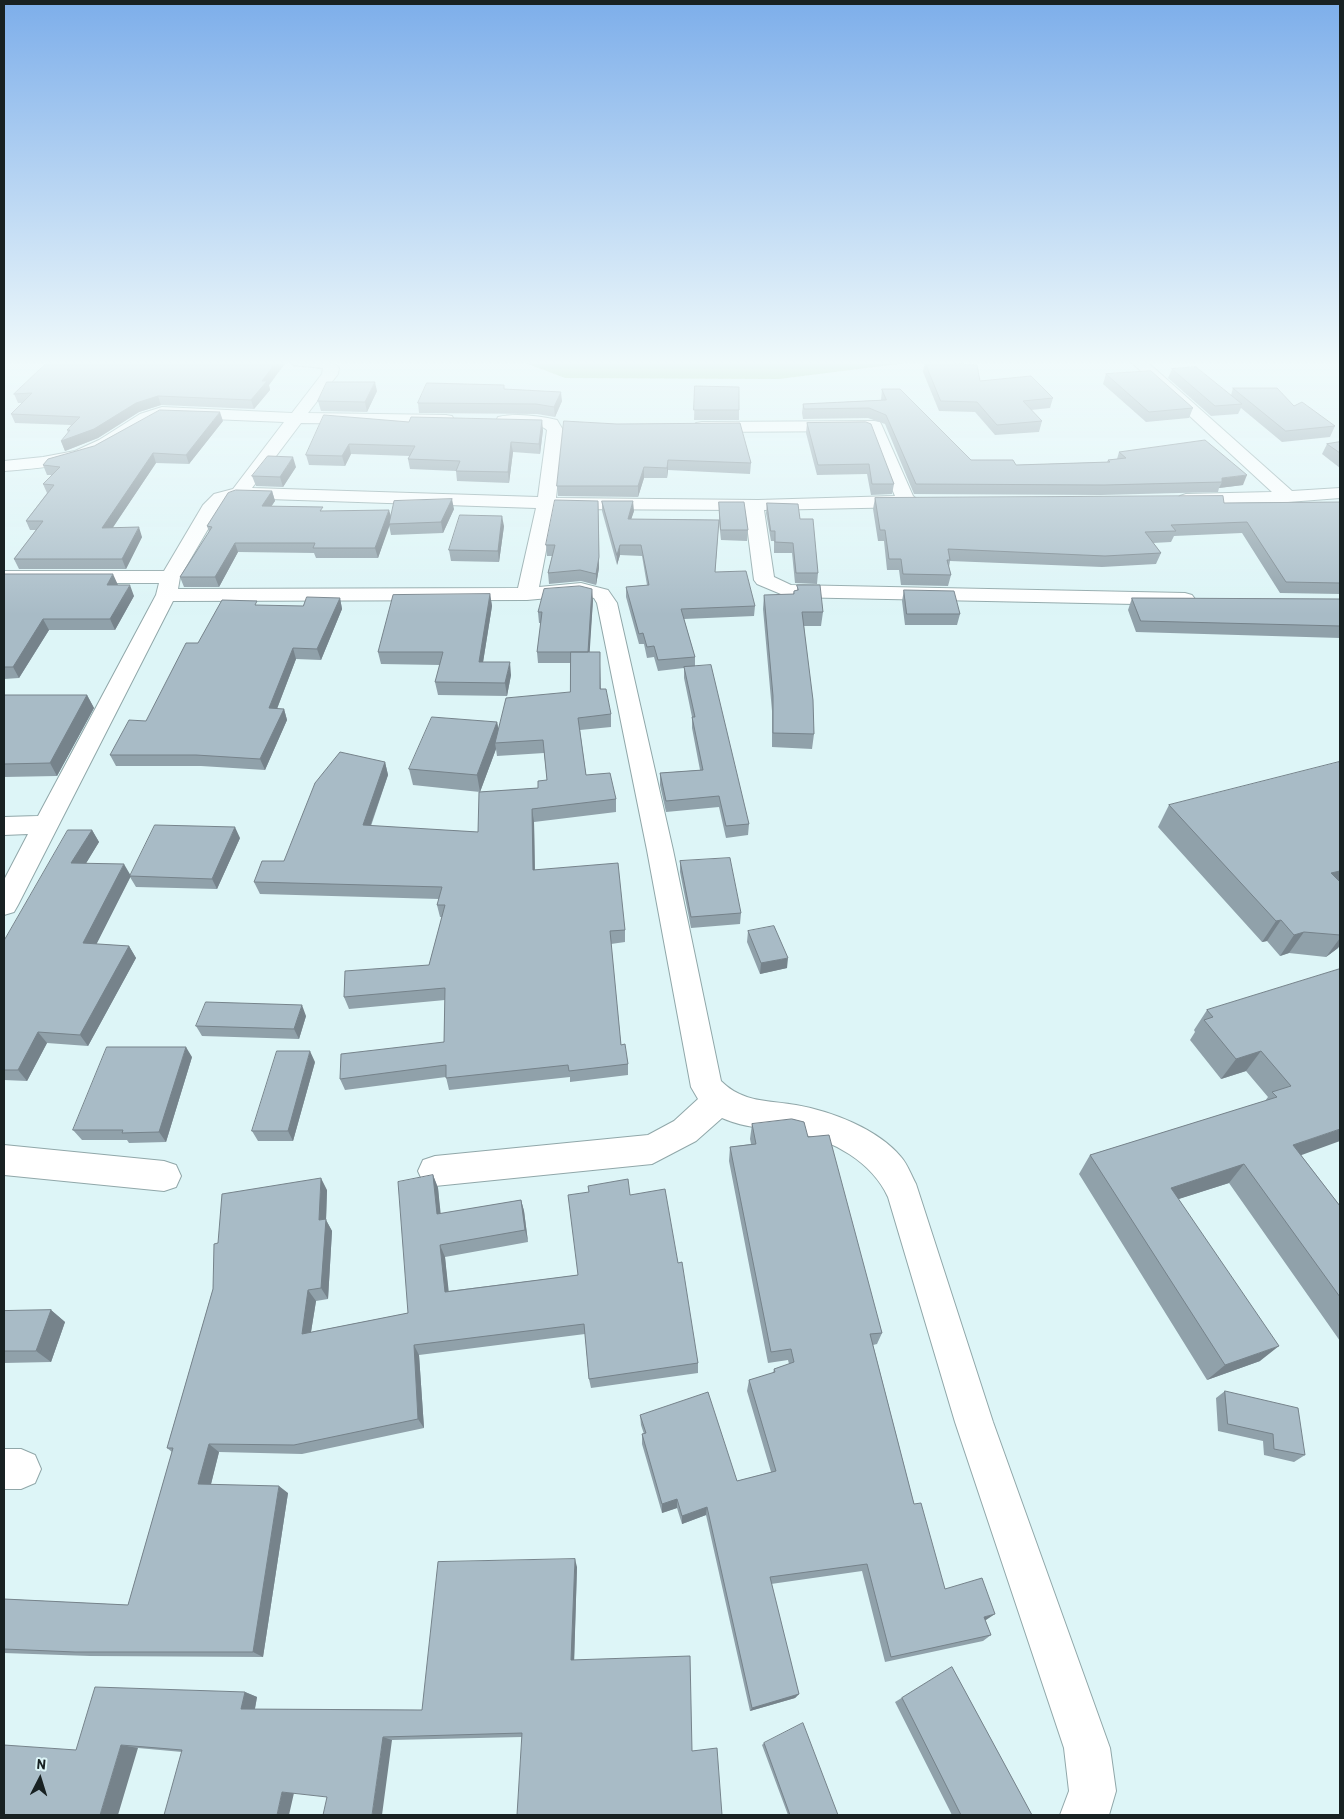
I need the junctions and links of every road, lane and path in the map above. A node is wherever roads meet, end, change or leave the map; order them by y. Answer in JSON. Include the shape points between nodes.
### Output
{"nodes":[{"id":1,"x":104,"y":445,"type":"edge"},
{"id":2,"x":276,"y":445,"type":"edge"},
{"id":3,"x":553,"y":445,"type":"edge"},
{"id":4,"x":882,"y":445,"type":"edge"},
{"id":5,"x":1230,"y":445,"type":"edge"},
{"id":6,"x":4,"y":466,"type":"edge"},
{"id":7,"x":239,"y":493,"type":"junction"},
{"id":8,"x":1340,"y":493,"type":"edge"},
{"id":9,"x":1288,"y":497,"type":"junction"},
{"id":10,"x":906,"y":501,"type":"junction"},
{"id":11,"x":925,"y":501,"type":"edge"},
{"id":12,"x":1170,"y":501,"type":"edge"},
{"id":13,"x":546,"y":503,"type":"junction"},
{"id":14,"x":754,"y":505,"type":"junction"},
{"id":15,"x":4,"y":577,"type":"edge"},
{"id":16,"x":168,"y":586,"type":"junction"},
{"id":17,"x":527,"y":594,"type":"junction"},
{"id":18,"x":1206,"y":599,"type":"edge"},
{"id":19,"x":47,"y":825,"type":"junction"},
{"id":20,"x":4,"y":826,"type":"edge"},
{"id":21,"x":4,"y":905,"type":"edge"},
{"id":22,"x":718,"y":1101,"type":"junction"},
{"id":23,"x":4,"y":1160,"type":"edge"},
{"id":24,"x":435,"y":1171,"type":"dead end"},
{"id":25,"x":164,"y":1176,"type":"dead end"},
{"id":26,"x":1084,"y":1815,"type":"edge"}],
"edges":[{"from":1,"to":6,"type":"street","via":[[81,456]]},
{"from":2,"to":7,"type":"street"},
{"from":3,"to":13,"type":"street"},
{"from":4,"to":10,"type":"street"},
{"from":5,"to":9,"type":"street"},
{"from":7,"to":13,"type":"street"},
{"from":7,"to":16,"type":"street","via":[[220,498],[210,509]]},
{"from":8,"to":9,"type":"street"},
{"from":9,"to":12,"type":"street"},
{"from":10,"to":11,"type":"street"},
{"from":10,"to":14,"type":"street"},
{"from":13,"to":14,"type":"street"},
{"from":13,"to":17,"type":"street"},
{"from":14,"to":18,"type":"street","via":[[764,580],[788,591]]},
{"from":15,"to":16,"type":"street"},
{"from":16,"to":17,"type":"street"},
{"from":16,"to":19,"type":"street"},
{"from":17,"to":22,"type":"street","via":[[581,590],[602,594],[608,603],[707,1087]]},
{"from":19,"to":20,"type":"street"},
{"from":19,"to":21,"type":"street"},
{"from":22,"to":24,"type":"street","via":[[685,1131],[652,1149]]},
{"from":22,"to":26,"type":"street","via":[[734,1110],[798,1120],[839,1133],[888,1165],[904,1195],[974,1422],[1087,1748],[1094,1782],[1091,1805]]},
{"from":23,"to":25,"type":"street"}]}
